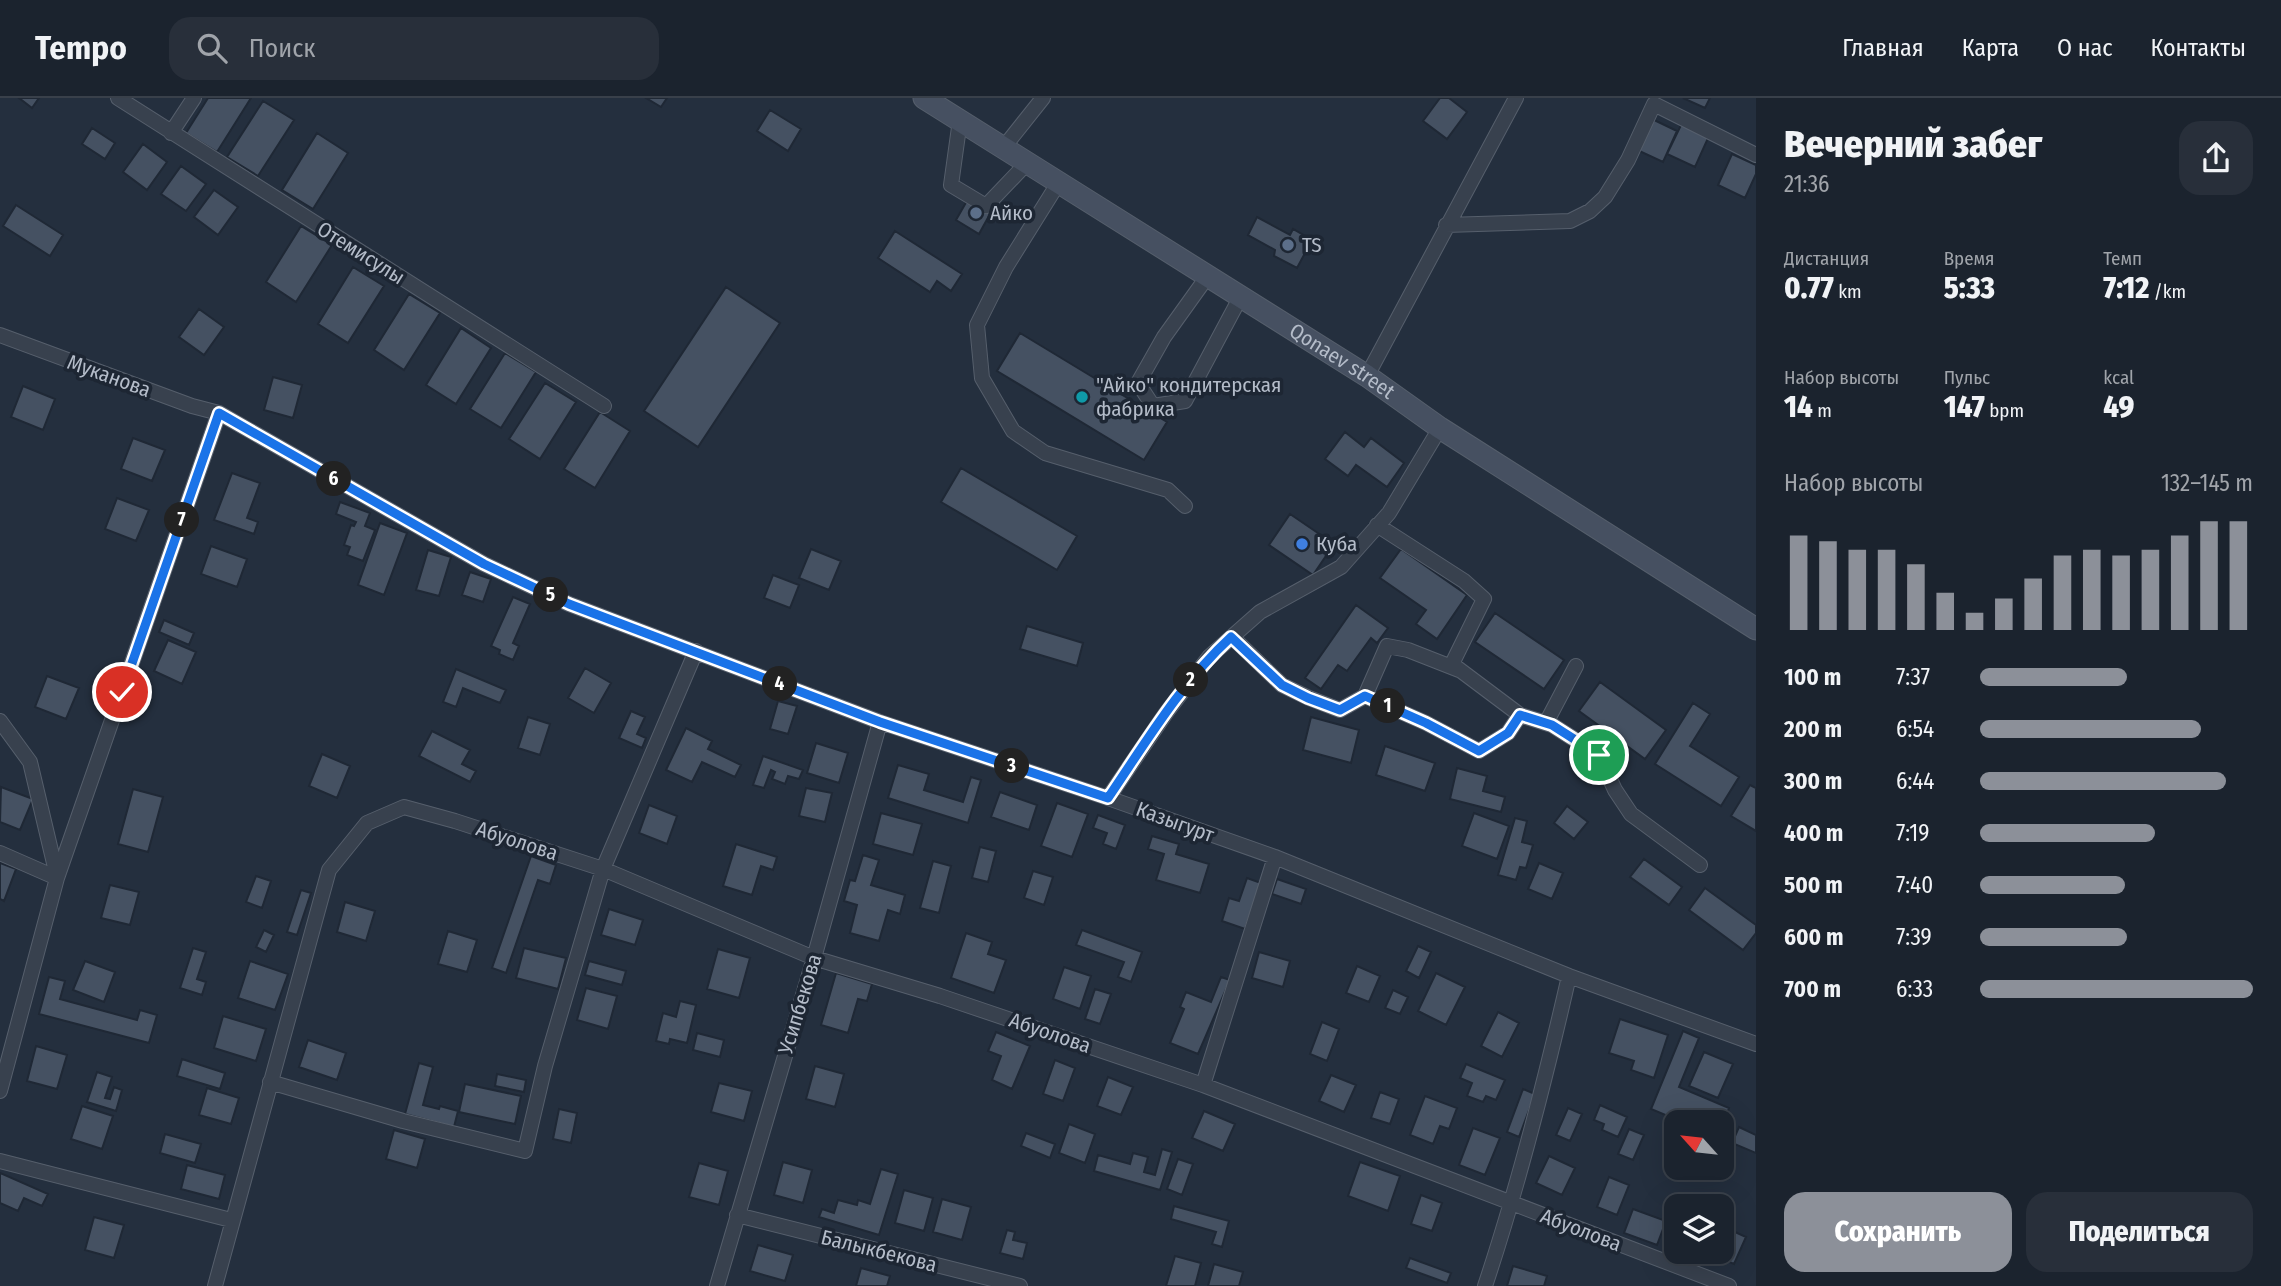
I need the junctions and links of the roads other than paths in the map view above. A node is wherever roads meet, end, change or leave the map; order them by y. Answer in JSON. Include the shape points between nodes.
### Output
{"nodes":[{"id":1,"x":118,"y":98,"type":"edge"},
{"id":2,"x":194,"y":98,"type":"edge"},
{"id":3,"x":924,"y":98,"type":"edge"},
{"id":4,"x":1043,"y":98,"type":"edge"},
{"id":5,"x":1516,"y":98,"type":"edge"},
{"id":6,"x":960,"y":120,"type":"junction"},
{"id":7,"x":171,"y":132,"type":"junction"},
{"id":8,"x":1004,"y":147,"type":"junction"},
{"id":9,"x":1756,"y":155,"type":"edge"},
{"id":10,"x":1028,"y":162,"type":"junction"},
{"id":11,"x":1059,"y":182,"type":"junction"},
{"id":12,"x":1446,"y":225,"type":"junction"},
{"id":13,"x":1207,"y":277,"type":"junction"},
{"id":14,"x":1240,"y":298,"type":"junction"},
{"id":15,"x":0,"y":335,"type":"edge"},
{"id":16,"x":1367,"y":376,"type":"junction"},
{"id":17,"x":604,"y":406,"type":"dead end"},
{"id":18,"x":219,"y":413,"type":"junction"},
{"id":19,"x":1440,"y":428,"type":"junction"},
{"id":20,"x":1185,"y":506,"type":"dead end"},
{"id":21,"x":1377,"y":526,"type":"junction"},
{"id":22,"x":1756,"y":629,"type":"edge"},
{"id":23,"x":1231,"y":637,"type":"junction"},
{"id":24,"x":696,"y":651,"type":"junction"},
{"id":25,"x":1576,"y":666,"type":"dead end"},
{"id":26,"x":1459,"y":670,"type":"junction"},
{"id":27,"x":1365,"y":696,"type":"junction"},
{"id":28,"x":1520,"y":715,"type":"junction"},
{"id":29,"x":0,"y":721,"type":"edge"},
{"id":30,"x":880,"y":722,"type":"junction"},
{"id":31,"x":1546,"y":723,"type":"junction"},
{"id":32,"x":1108,"y":798,"type":"junction"},
{"id":33,"x":0,"y":853,"type":"edge"},
{"id":34,"x":1275,"y":857,"type":"junction"},
{"id":35,"x":1700,"y":865,"type":"dead end"},
{"id":36,"x":603,"y":869,"type":"junction"},
{"id":37,"x":57,"y":878,"type":"junction"},
{"id":38,"x":814,"y":958,"type":"junction"},
{"id":39,"x":1569,"y":976,"type":"junction"},
{"id":40,"x":1756,"y":1044,"type":"edge"},
{"id":41,"x":270,"y":1082,"type":"junction"},
{"id":42,"x":1203,"y":1085,"type":"junction"},
{"id":43,"x":0,"y":1091,"type":"edge"},
{"id":44,"x":0,"y":1161,"type":"edge"},
{"id":45,"x":1513,"y":1203,"type":"junction"},
{"id":46,"x":737,"y":1215,"type":"junction"},
{"id":47,"x":231,"y":1220,"type":"junction"},
{"id":48,"x":215,"y":1286,"type":"edge"},
{"id":49,"x":717,"y":1286,"type":"edge"},
{"id":50,"x":1020,"y":1286,"type":"edge"},
{"id":51,"x":1485,"y":1286,"type":"edge"},
{"id":52,"x":1729,"y":1286,"type":"edge"}],
"edges":[{"from":1,"to":7,"type":"street","name":"Отемисулы"},
{"from":2,"to":7,"type":"street"},
{"from":3,"to":6,"type":"main road","name":"Qonaev street"},
{"from":4,"to":8,"type":"street"},
{"from":5,"to":12,"type":"street"},
{"from":6,"to":8,"type":"main road","name":"Qonaev street"},
{"from":6,"to":10,"type":"street","via":[[951,186],[986,206]]},
{"from":7,"to":17,"type":"street","name":"Отемисулы"},
{"from":8,"to":10,"type":"main road","name":"Qonaev street"},
{"from":9,"to":12,"type":"street","via":[[1654,104],[1628,160],[1605,197],[1590,211],[1570,221]]},
{"from":10,"to":11,"type":"main road","name":"Qonaev street"},
{"from":11,"to":13,"type":"main road","name":"Qonaev street"},
{"from":11,"to":20,"type":"street","via":[[1006,267],[977,325],[982,378],[1013,431],[1045,453],[1168,490]]},
{"from":12,"to":16,"type":"street"},
{"from":13,"to":14,"type":"main road","name":"Qonaev street"},
{"from":13,"to":14,"type":"street","via":[[1138,383],[1153,406],[1185,401]]},
{"from":14,"to":16,"type":"main road","name":"Qonaev street"},
{"from":15,"to":18,"type":"street","name":"Муканова"},
{"from":16,"to":19,"type":"main road","name":"Qonaev street"},
{"from":18,"to":24,"type":"street","name":"Казыгурт","via":[[484,564],[569,604]]},
{"from":18,"to":37,"type":"street"},
{"from":19,"to":21,"type":"street"},
{"from":19,"to":22,"type":"main road","name":"Qonaev street"},
{"from":21,"to":23,"type":"street","via":[[1341,567],[1260,612]]},
{"from":21,"to":26,"type":"street","via":[[1464,581],[1484,599],[1452,664]]},
{"from":23,"to":27,"type":"street","via":[[1282,685],[1308,698],[1340,710]]},
{"from":23,"to":32,"type":"street","via":[[1209,657],[1166,713]]},
{"from":24,"to":30,"type":"street","name":"Казыгурт"},
{"from":24,"to":36,"type":"street"},
{"from":25,"to":31,"type":"street"},
{"from":26,"to":27,"type":"street","via":[[1387,646]]},
{"from":26,"to":28,"type":"street"},
{"from":27,"to":28,"type":"street","via":[[1479,751],[1508,733]]},
{"from":28,"to":31,"type":"street"},
{"from":29,"to":37,"type":"street","via":[[30,762]]},
{"from":30,"to":32,"type":"street","name":"Казыгурт"},
{"from":30,"to":38,"type":"street","name":"Усипбекова"},
{"from":31,"to":35,"type":"street","via":[[1599,755],[1630,814]]},
{"from":32,"to":34,"type":"street","name":"Казыгурт"},
{"from":33,"to":37,"type":"street"},
{"from":34,"to":39,"type":"street","name":"Казыгурт"},
{"from":34,"to":42,"type":"street"},
{"from":36,"to":38,"type":"street","name":"Абуолова"},
{"from":36,"to":41,"type":"street","name":"Абуолова","via":[[404,807],[367,823],[329,870]]},
{"from":36,"to":41,"type":"street","via":[[525,1151],[403,1122]]},
{"from":37,"to":43,"type":"street"},
{"from":38,"to":42,"type":"street","name":"Абуолова"},
{"from":38,"to":46,"type":"street","name":"Усипбекова"},
{"from":39,"to":40,"type":"street","name":"Казыгурт"},
{"from":39,"to":45,"type":"street"},
{"from":41,"to":47,"type":"street"},
{"from":42,"to":45,"type":"street","name":"Абуолова"},
{"from":44,"to":47,"type":"street"},
{"from":45,"to":51,"type":"street"},
{"from":45,"to":52,"type":"street","name":"Абуолова"},
{"from":46,"to":49,"type":"street","name":"Усипбекова"},
{"from":46,"to":50,"type":"street","name":"Балыкбекова"},
{"from":47,"to":48,"type":"street"}]}
